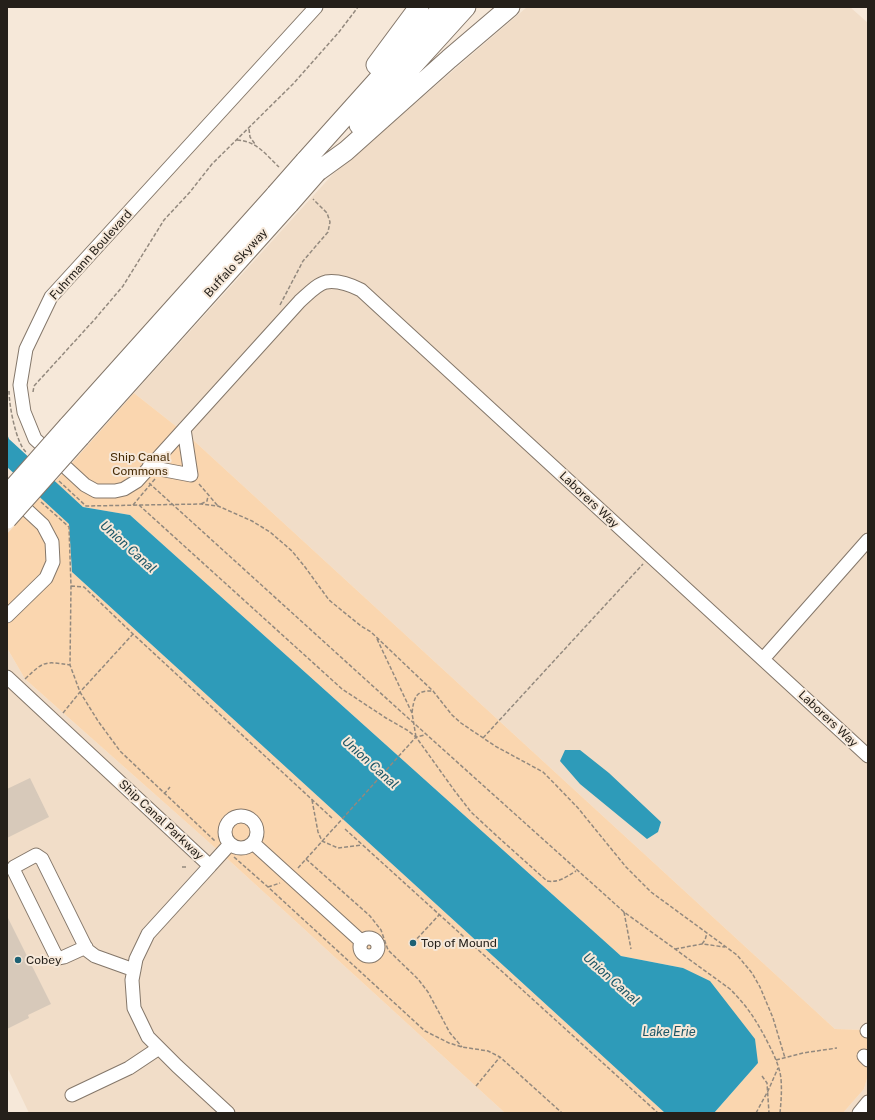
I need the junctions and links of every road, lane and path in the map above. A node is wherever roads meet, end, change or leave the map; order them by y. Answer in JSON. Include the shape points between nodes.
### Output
{"nodes":[{"id":1,"x":316,"y":7,"type":"edge"},
{"id":2,"x":358,"y":7,"type":"edge"},
{"id":3,"x":419,"y":7,"type":"edge"},
{"id":4,"x":443,"y":7,"type":"edge"},
{"id":5,"x":466,"y":7,"type":"edge"},
{"id":6,"x":510,"y":7,"type":"edge"},
{"id":7,"x":249,"y":129,"type":"junction"},
{"id":8,"x":237,"y":140,"type":"junction"},
{"id":9,"x":255,"y":144,"type":"junction"},
{"id":10,"x":311,"y":166,"type":"junction"},
{"id":11,"x":283,"y":170,"type":"dead end"},
{"id":12,"x":310,"y":197,"type":"dead end"},
{"id":13,"x":300,"y":301,"type":"joint"},
{"id":14,"x":278,"y":310,"type":"dead end"},
{"id":15,"x":31,"y":386,"type":"dead end"},
{"id":16,"x":34,"y":386,"type":"junction"},
{"id":17,"x":33,"y":393,"type":"dead end"},
{"id":18,"x":184,"y":429,"type":"junction"},
{"id":19,"x":74,"y":431,"type":"junction"},
{"id":20,"x":149,"y":467,"type":"junction"},
{"id":21,"x":195,"y":479,"type":"dead end"},
{"id":22,"x":151,"y":484,"type":"dead end"},
{"id":23,"x":9,"y":495,"type":"edge"},
{"id":24,"x":208,"y":496,"type":"junction"},
{"id":25,"x":172,"y":504,"type":"junction"},
{"id":26,"x":201,"y":504,"type":"junction"},
{"id":27,"x":218,"y":506,"type":"junction"},
{"id":28,"x":7,"y":519,"type":"edge"},
{"id":29,"x":868,"y":540,"type":"edge"},
{"id":30,"x":643,"y":564,"type":"dead end"},
{"id":31,"x":71,"y":586,"type":"dead end"},
{"id":32,"x":7,"y":616,"type":"edge"},
{"id":33,"x":133,"y":634,"type":"junction"},
{"id":34,"x":376,"y":636,"type":"junction"},
{"id":35,"x":763,"y":659,"type":"junction"},
{"id":36,"x":70,"y":665,"type":"dead end"},
{"id":37,"x":7,"y":677,"type":"edge"},
{"id":38,"x":25,"y":679,"type":"dead end"},
{"id":39,"x":433,"y":691,"type":"junction"},
{"id":40,"x":63,"y":713,"type":"dead end"},
{"id":41,"x":412,"y":713,"type":"junction"},
{"id":42,"x":414,"y":724,"type":"junction"},
{"id":43,"x":426,"y":735,"type":"junction"},
{"id":44,"x":416,"y":737,"type":"junction"},
{"id":45,"x":483,"y":738,"type":"junction"},
{"id":46,"x":868,"y":756,"type":"edge"},
{"id":47,"x":170,"y":787,"type":"dead end"},
{"id":48,"x":164,"y":794,"type":"dead end"},
{"id":49,"x":312,"y":800,"type":"junction"},
{"id":50,"x":334,"y":819,"type":"dead end"},
{"id":51,"x":345,"y":829,"type":"dead end"},
{"id":52,"x":322,"y":840,"type":"junction"},
{"id":53,"x":253,"y":843,"type":"junction"},
{"id":54,"x":230,"y":844,"type":"junction"},
{"id":55,"x":362,"y":845,"type":"junction"},
{"id":56,"x":306,"y":859,"type":"junction"},
{"id":57,"x":186,"y":866,"type":"dead end"},
{"id":58,"x":210,"y":866,"type":"junction"},
{"id":59,"x":182,"y":867,"type":"dead end"},
{"id":60,"x":576,"y":871,"type":"junction"},
{"id":61,"x":290,"y":876,"type":"junction"},
{"id":62,"x":268,"y":886,"type":"dead end"},
{"id":63,"x":624,"y":912,"type":"junction"},
{"id":64,"x":439,"y":915,"type":"junction"},
{"id":65,"x":707,"y":933,"type":"junction"},
{"id":66,"x":362,"y":942,"type":"dead end"},
{"id":67,"x":413,"y":943,"type":"dead end"},
{"id":68,"x":702,"y":944,"type":"junction"},
{"id":69,"x":86,"y":947,"type":"junction"},
{"id":70,"x":726,"y":948,"type":"junction"},
{"id":71,"x":631,"y":949,"type":"dead end"},
{"id":72,"x":676,"y":949,"type":"junction"},
{"id":73,"x":134,"y":970,"type":"junction"},
{"id":74,"x":462,"y":1047,"type":"dead end"},
{"id":75,"x":159,"y":1048,"type":"junction"},
{"id":76,"x":837,"y":1048,"type":"dead end"},
{"id":77,"x":500,"y":1057,"type":"dead end"},
{"id":78,"x":785,"y":1058,"type":"junction"},
{"id":79,"x":776,"y":1060,"type":"junction"},
{"id":80,"x":778,"y":1068,"type":"junction"},
{"id":81,"x":762,"y":1076,"type":"dead end"},
{"id":82,"x":476,"y":1086,"type":"dead end"},
{"id":83,"x":768,"y":1091,"type":"junction"},
{"id":84,"x":72,"y":1095,"type":"dead end"},
{"id":85,"x":868,"y":1102,"type":"edge"},
{"id":86,"x":228,"y":1113,"type":"edge"},
{"id":87,"x":658,"y":1113,"type":"edge"},
{"id":88,"x":756,"y":1113,"type":"edge"},
{"id":89,"x":769,"y":1113,"type":"edge"},
{"id":90,"x":780,"y":1113,"type":"edge"},
{"id":91,"x":859,"y":1113,"type":"edge"}],
"edges":[{"from":1,"to":20,"type":"street","name":"Fuhrmann Boulevard","via":[[51,297],[26,349],[20,385],[24,412],[35,439],[85,485],[96,491],[124,489],[137,481]]},
{"from":2,"to":7,"type":"path","via":[[294,84]]},
{"from":3,"to":10,"type":"highway","via":[[380,61],[342,107]]},
{"from":4,"to":10,"type":"highway","name":"Buffalo Skyway"},
{"from":5,"to":10,"type":"highway","name":"Buffalo Skyway"},
{"from":6,"to":10,"type":"highway","via":[[346,151]]},
{"from":7,"to":8,"type":"path"},
{"from":7,"to":9,"type":"path","via":[[250,137]]},
{"from":8,"to":9,"type":"path"},
{"from":8,"to":16,"type":"path","via":[[212,164],[164,220],[123,286]]},
{"from":9,"to":11,"type":"path"},
{"from":10,"to":19,"type":"highway","name":"Buffalo Skyway","bridge":true},
{"from":12,"to":14,"type":"path","via":[[327,213],[330,222],[328,232],[303,261]]},
{"from":13,"to":18,"type":"street","name":"Fuhrmann Boulevard"},
{"from":13,"to":35,"type":"street","name":"Laborers Way","via":[[326,282],[352,285],[361,290]]},
{"from":15,"to":16,"type":"path"},
{"from":16,"to":17,"type":"path"},
{"from":18,"to":20,"type":"street","name":"Fuhrmann Boulevard"},
{"from":18,"to":20,"type":"street","via":[[191,475]]},
{"from":19,"to":23,"type":"highway","name":"Buffalo Skyway","bridge":true},
{"from":19,"to":28,"type":"highway","name":"Buffalo Skyway","bridge":true},
{"from":21,"to":24,"type":"path"},
{"from":22,"to":25,"type":"path"},
{"from":23,"to":32,"type":"street","via":[[43,525],[52,542],[53,562],[46,578]]},
{"from":24,"to":26,"type":"path","via":[[207,501]]},
{"from":24,"to":27,"type":"path"},
{"from":25,"to":26,"type":"path"},
{"from":25,"to":42,"type":"path"},
{"from":25,"to":44,"type":"path","via":[[139,505],[342,689]]},
{"from":26,"to":27,"type":"path"},
{"from":27,"to":34,"type":"path","via":[[270,532],[292,551],[329,600]]},
{"from":29,"to":35,"type":"street"},
{"from":30,"to":45,"type":"path"},
{"from":31,"to":33,"type":"path","via":[[84,586]]},
{"from":33,"to":40,"type":"path"},
{"from":33,"to":49,"type":"path"},
{"from":34,"to":39,"type":"path"},
{"from":34,"to":41,"type":"path"},
{"from":35,"to":46,"type":"street","name":"Laborers Way"},
{"from":36,"to":38,"type":"path","via":[[50,662],[39,666]]},
{"from":37,"to":58,"type":"street","name":"Ship Canal Parkway"},
{"from":39,"to":41,"type":"path","via":[[425,690],[417,694]]},
{"from":39,"to":45,"type":"path","via":[[452,715]]},
{"from":41,"to":42,"type":"path"},
{"from":42,"to":43,"type":"path"},
{"from":42,"to":44,"type":"path"},
{"from":43,"to":44,"type":"path"},
{"from":43,"to":60,"type":"path"},
{"from":44,"to":52,"type":"path"},
{"from":44,"to":60,"type":"path","via":[[472,812],[547,880],[561,880]]},
{"from":45,"to":65,"type":"path","via":[[543,772],[651,892]]},
{"from":47,"to":48,"type":"path"},
{"from":49,"to":50,"type":"path"},
{"from":49,"to":52,"type":"path"},
{"from":51,"to":55,"type":"path"},
{"from":52,"to":55,"type":"path","via":[[338,848]]},
{"from":52,"to":56,"type":"path"},
{"from":53,"to":54,"type":"street","via":[[239,848]]},
{"from":53,"to":54,"type":"street","via":[[257,829],[248,817],[238,816],[226,819],[225,836]]},
{"from":53,"to":61,"type":"street"},
{"from":54,"to":58,"type":"street"},
{"from":55,"to":64,"type":"path"},
{"from":56,"to":61,"type":"path"},
{"from":56,"to":74,"type":"path","via":[[370,916],[381,930],[388,950],[428,992],[450,1033]]},
{"from":57,"to":59,"type":"path"},
{"from":58,"to":73,"type":"street","name":"Ship Canal Parkway","via":[[148,934],[136,959]]},
{"from":60,"to":63,"type":"path"},
{"from":61,"to":62,"type":"path","via":[[277,885]]},
{"from":61,"to":66,"type":"street"},
{"from":63,"to":71,"type":"path"},
{"from":63,"to":72,"type":"path"},
{"from":64,"to":67,"type":"path"},
{"from":64,"to":87,"type":"path"},
{"from":65,"to":68,"type":"path"},
{"from":65,"to":70,"type":"path"},
{"from":68,"to":70,"type":"path"},
{"from":68,"to":72,"type":"path"},
{"from":69,"to":69,"type":"street","via":[[42,859],[36,855],[14,866],[13,869],[55,954],[59,958],[64,957]]},
{"from":69,"to":73,"type":"street","via":[[95,956]]},
{"from":70,"to":78,"type":"path","via":[[737,955],[760,987]]},
{"from":72,"to":79,"type":"path","via":[[741,1000],[758,1023]]},
{"from":73,"to":75,"type":"street","name":"Ship Canal Parkway","via":[[134,1008],[148,1037]]},
{"from":75,"to":84,"type":"street","via":[[129,1068]]},
{"from":75,"to":86,"type":"street","name":"Ship Canal Parkway"},
{"from":76,"to":78,"type":"path"},
{"from":77,"to":82,"type":"path"},
{"from":78,"to":79,"type":"path"},
{"from":79,"to":80,"type":"path"},
{"from":80,"to":83,"type":"path"},
{"from":80,"to":90,"type":"path","via":[[782,1100]]},
{"from":81,"to":83,"type":"path","via":[[767,1083]]},
{"from":83,"to":88,"type":"path"},
{"from":83,"to":89,"type":"path"},
{"from":85,"to":91,"type":"street"}]}
